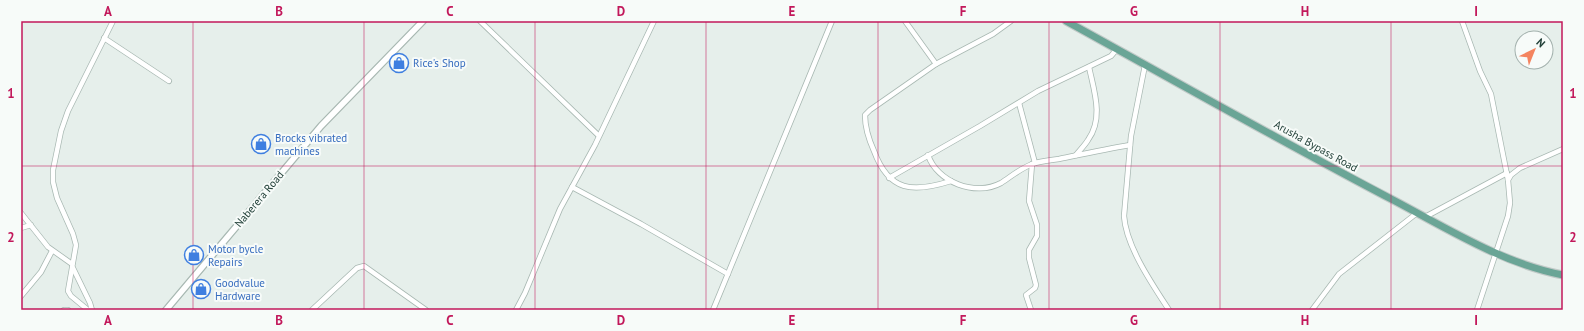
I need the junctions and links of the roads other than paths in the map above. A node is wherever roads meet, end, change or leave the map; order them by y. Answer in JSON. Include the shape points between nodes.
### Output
{"nodes":[{"id":1,"x":113,"y":21,"type":"edge"},
{"id":2,"x":423,"y":21,"type":"edge"},
{"id":3,"x":480,"y":21,"type":"edge"},
{"id":4,"x":654,"y":21,"type":"edge"},
{"id":5,"x":832,"y":21,"type":"edge"},
{"id":6,"x":905,"y":21,"type":"edge"},
{"id":7,"x":1011,"y":21,"type":"edge"},
{"id":8,"x":1066,"y":21,"type":"edge"},
{"id":9,"x":1462,"y":21,"type":"edge"},
{"id":10,"x":104,"y":38,"type":"junction"},
{"id":11,"x":1117,"y":49,"type":"junction"},
{"id":12,"x":936,"y":64,"type":"junction"},
{"id":13,"x":1145,"y":65,"type":"junction"},
{"id":14,"x":1089,"y":67,"type":"junction"},
{"id":15,"x":169,"y":81,"type":"dead end"},
{"id":16,"x":1019,"y":103,"type":"junction"},
{"id":17,"x":598,"y":135,"type":"junction"},
{"id":18,"x":1130,"y":144,"type":"junction"},
{"id":19,"x":1563,"y":149,"type":"edge"},
{"id":20,"x":928,"y":155,"type":"junction"},
{"id":21,"x":1076,"y":155,"type":"junction"},
{"id":22,"x":1034,"y":163,"type":"junction"},
{"id":23,"x":1507,"y":173,"type":"junction"},
{"id":24,"x":889,"y":178,"type":"junction"},
{"id":25,"x":1508,"y":180,"type":"junction"},
{"id":26,"x":951,"y":181,"type":"junction"},
{"id":27,"x":572,"y":187,"type":"junction"},
{"id":28,"x":21,"y":213,"type":"edge"},
{"id":29,"x":1417,"y":213,"type":"junction"},
{"id":30,"x":1426,"y":217,"type":"junction"},
{"id":31,"x":31,"y":225,"type":"junction"},
{"id":32,"x":21,"y":228,"type":"edge"},
{"id":33,"x":52,"y":251,"type":"junction"},
{"id":34,"x":1494,"y":253,"type":"junction"},
{"id":35,"x":72,"y":265,"type":"junction"},
{"id":36,"x":728,"y":274,"type":"junction"},
{"id":37,"x":1563,"y":275,"type":"edge"},
{"id":38,"x":21,"y":296,"type":"edge"},
{"id":39,"x":169,"y":309,"type":"edge"},
{"id":40,"x":64,"y":310,"type":"edge"},
{"id":41,"x":68,"y":310,"type":"edge"},
{"id":42,"x":88,"y":310,"type":"edge"},
{"id":43,"x":92,"y":310,"type":"edge"},
{"id":44,"x":312,"y":310,"type":"edge"},
{"id":45,"x":426,"y":310,"type":"edge"},
{"id":46,"x":516,"y":310,"type":"edge"},
{"id":47,"x":713,"y":310,"type":"edge"},
{"id":48,"x":1031,"y":310,"type":"edge"},
{"id":49,"x":1169,"y":310,"type":"edge"},
{"id":50,"x":1312,"y":310,"type":"edge"},
{"id":51,"x":1477,"y":310,"type":"edge"}],
"edges":[{"from":1,"to":10,"type":"street"},
{"from":2,"to":39,"type":"street","name":"Naberera Road","via":[[321,126]]},
{"from":3,"to":17,"type":"street"},
{"from":4,"to":17,"type":"street"},
{"from":5,"to":36,"type":"street"},
{"from":6,"to":12,"type":"street"},
{"from":7,"to":12,"type":"street"},
{"from":8,"to":11,"type":"main road","name":"Arusha Bypass Road"},
{"from":9,"to":23,"type":"street","via":[[1480,71],[1492,94]]},
{"from":10,"to":15,"type":"street"},
{"from":10,"to":35,"type":"street","via":[[68,111],[53,170],[57,198],[75,239],[76,250]]},
{"from":11,"to":13,"type":"main road","name":"Arusha Bypass Road"},
{"from":11,"to":14,"type":"street","via":[[1111,56]]},
{"from":12,"to":24,"type":"street","via":[[870,110],[866,116],[867,132],[872,147]]},
{"from":13,"to":18,"type":"street"},
{"from":13,"to":29,"type":"main road","name":"Arusha Bypass Road"},
{"from":14,"to":16,"type":"street"},
{"from":14,"to":21,"type":"street","via":[[1097,120],[1088,140]]},
{"from":16,"to":20,"type":"street"},
{"from":16,"to":22,"type":"street"},
{"from":17,"to":27,"type":"street"},
{"from":18,"to":21,"type":"street"},
{"from":18,"to":49,"type":"street","via":[[1125,228]]},
{"from":19,"to":25,"type":"street","via":[[1513,172]]},
{"from":20,"to":24,"type":"street"},
{"from":20,"to":26,"type":"street","via":[[936,171]]},
{"from":21,"to":22,"type":"street"},
{"from":22,"to":26,"type":"street","via":[[987,188],[977,189]]},
{"from":22,"to":48,"type":"street","via":[[1029,201],[1037,225],[1037,236],[1029,250],[1029,258],[1036,285],[1026,295]]},
{"from":23,"to":25,"type":"street"},
{"from":23,"to":30,"type":"street"},
{"from":24,"to":26,"type":"street","via":[[904,186],[918,188]]},
{"from":25,"to":34,"type":"street","via":[[1508,216]]},
{"from":27,"to":36,"type":"street"},
{"from":27,"to":46,"type":"street"},
{"from":28,"to":31,"type":"street"},
{"from":29,"to":30,"type":"main road","name":"Arusha Bypass Road"},
{"from":29,"to":50,"type":"street","via":[[1339,274]]},
{"from":30,"to":34,"type":"main road","name":"Arusha Bypass Road"},
{"from":31,"to":32,"type":"street"},
{"from":31,"to":33,"type":"street"},
{"from":33,"to":35,"type":"street"},
{"from":33,"to":38,"type":"street","via":[[38,277]]},
{"from":34,"to":37,"type":"main road","name":"Arusha Bypass Road","via":[[1550,273]]},
{"from":34,"to":51,"type":"street"},
{"from":35,"to":42,"type":"street","via":[[68,290],[71,296]]},
{"from":35,"to":43,"type":"street"},
{"from":36,"to":47,"type":"street"},
{"from":40,"to":41,"type":"street"},
{"from":44,"to":45,"type":"street","via":[[357,268],[364,266]]}]}
